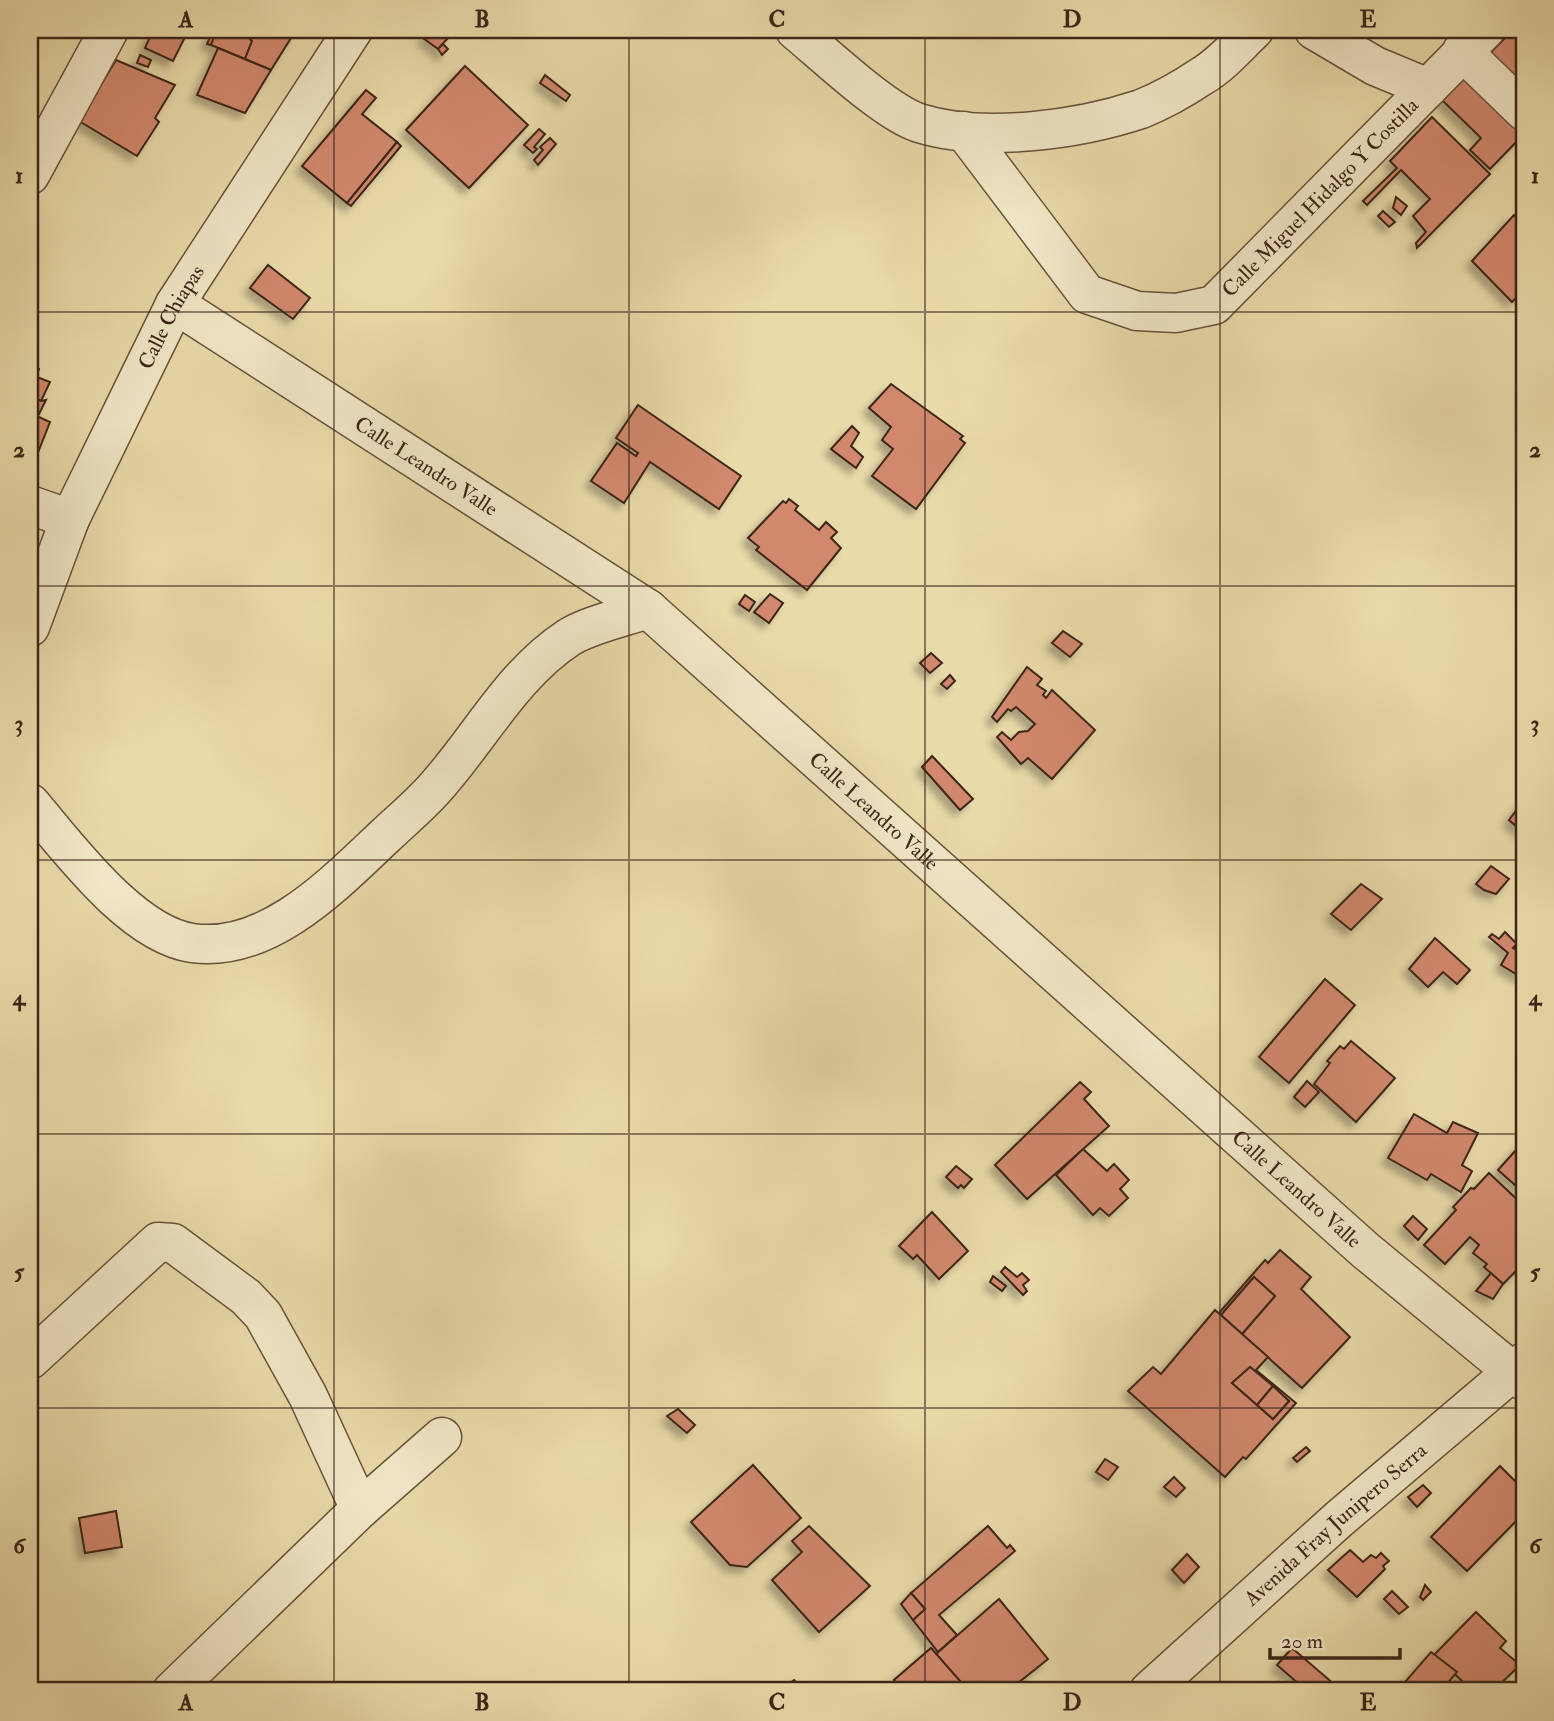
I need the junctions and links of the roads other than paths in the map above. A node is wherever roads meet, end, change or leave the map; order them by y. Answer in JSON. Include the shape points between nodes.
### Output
{"nodes":[{"id":1,"x":109,"y":30,"type":"edge"},
{"id":2,"x":353,"y":30,"type":"edge"},
{"id":3,"x":795,"y":30,"type":"edge"},
{"id":4,"x":1254,"y":30,"type":"edge"},
{"id":5,"x":1314,"y":30,"type":"edge"},
{"id":6,"x":1473,"y":40,"type":"edge"},
{"id":7,"x":1428,"y":88,"type":"junction"},
{"id":8,"x":1524,"y":111,"type":"edge"},
{"id":9,"x":964,"y":131,"type":"junction"},
{"id":10,"x":30,"y":174,"type":"edge"},
{"id":11,"x":175,"y":304,"type":"junction"},
{"id":12,"x":30,"y":505,"type":"edge"},
{"id":13,"x":70,"y":519,"type":"junction"},
{"id":14,"x":648,"y":608,"type":"junction"},
{"id":15,"x":30,"y":627,"type":"edge"},
{"id":16,"x":30,"y":803,"type":"edge"},
{"id":17,"x":30,"y":1360,"type":"edge"},
{"id":18,"x":1521,"y":1371,"type":"edge"},
{"id":19,"x":442,"y":1437,"type":"dead end"},
{"id":20,"x":360,"y":1509,"type":"junction"},
{"id":21,"x":172,"y":1691,"type":"edge"},
{"id":22,"x":1149,"y":1691,"type":"edge"}],
"edges":[{"from":1,"to":10,"type":"street"},
{"from":2,"to":11,"type":"street","name":"Calle Chiapas"},
{"from":3,"to":9,"type":"street","via":[[868,91],[917,122]]},
{"from":4,"to":9,"type":"street","via":[[1205,75],[1142,108],[1021,132]]},
{"from":5,"to":7,"type":"street","via":[[1375,66]]},
{"from":6,"to":7,"type":"street","name":"Calle Miguel Hidalgo Y Costilla"},
{"from":6,"to":8,"type":"street"},
{"from":7,"to":9,"type":"street","name":"Calle Miguel Hidalgo Y Costilla","via":[[1214,305],[1176,313],[1137,311],[1087,294]]},
{"from":11,"to":13,"type":"street","name":"Calle Chiapas"},
{"from":11,"to":14,"type":"street","name":"Calle Leandro Valle"},
{"from":12,"to":13,"type":"street"},
{"from":13,"to":15,"type":"street","name":"Calle Chiapas"},
{"from":14,"to":16,"type":"street","via":[[569,637],[510,689],[435,788],[339,879],[277,924],[232,941],[191,943],[123,907]]},
{"from":14,"to":18,"type":"street","name":"Calle Leandro Valle","via":[[1365,1250]]},
{"from":17,"to":20,"type":"street","via":[[158,1242],[173,1242],[263,1315],[308,1396]]},
{"from":18,"to":22,"type":"street","name":"Avenida Fray Junipero Serra","via":[[1339,1519]]},
{"from":19,"to":20,"type":"street"},
{"from":20,"to":21,"type":"street"}]}
